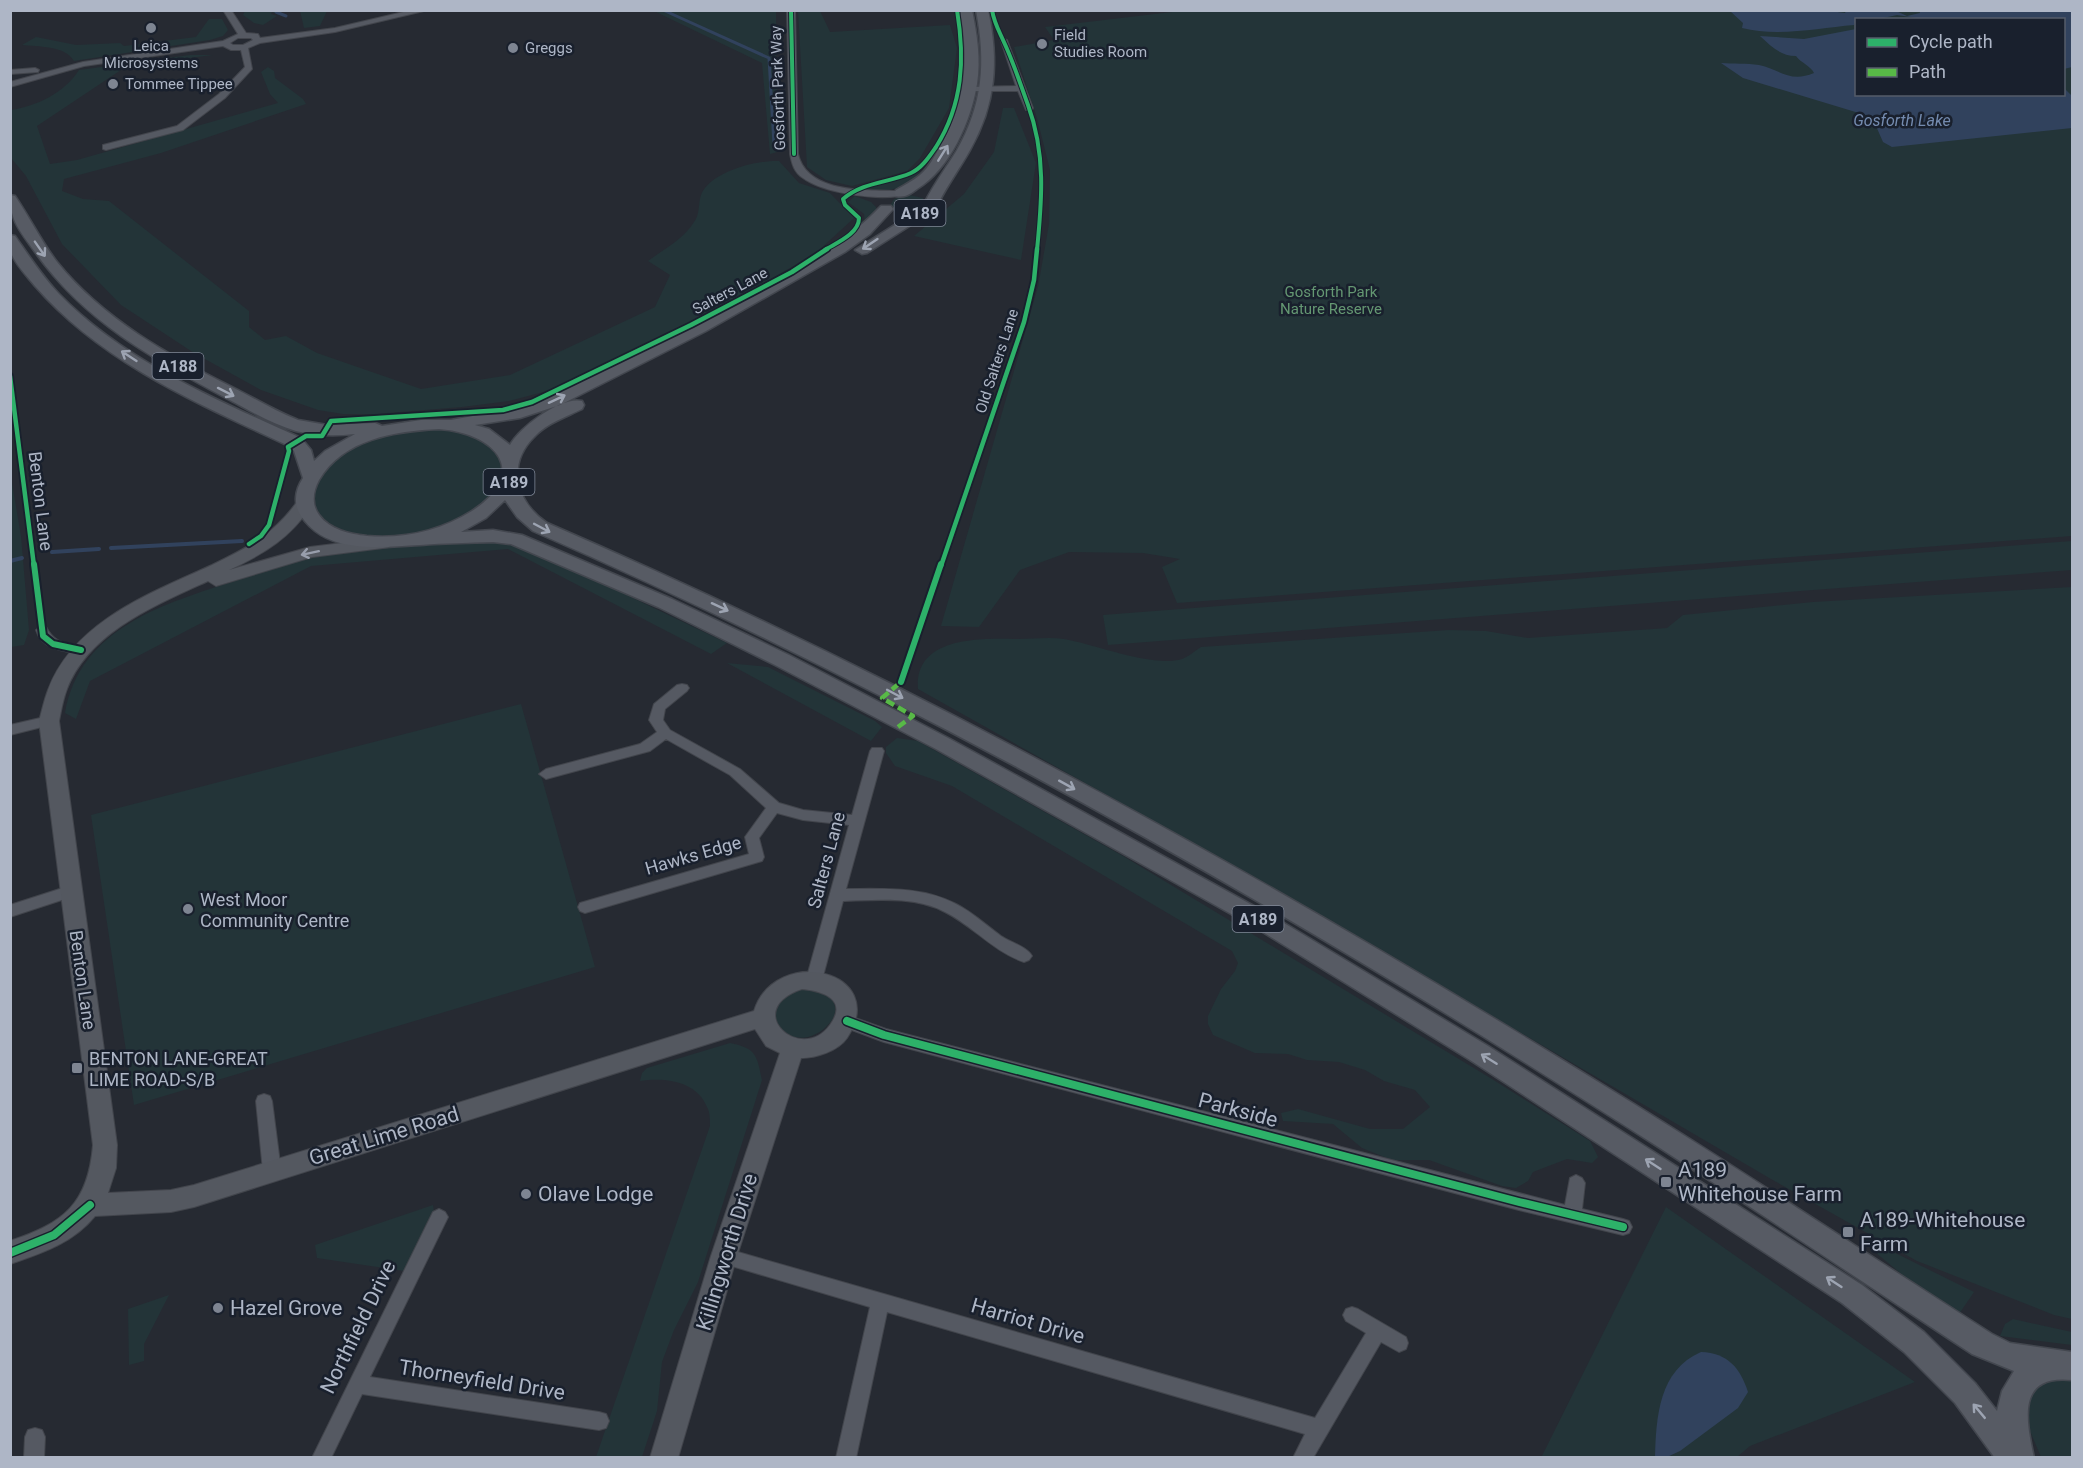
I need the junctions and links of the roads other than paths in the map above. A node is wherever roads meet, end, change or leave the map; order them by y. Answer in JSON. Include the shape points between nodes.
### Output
{"nodes":[{"id":1,"x":226,"y":10,"type":"edge"},
{"id":2,"x":425,"y":10,"type":"edge"},
{"id":3,"x":791,"y":10,"type":"edge"},
{"id":4,"x":966,"y":10,"type":"edge"},
{"id":5,"x":982,"y":10,"type":"edge"},
{"id":6,"x":243,"y":35,"type":"junction"},
{"id":7,"x":1004,"y":40,"type":"dead end"},
{"id":8,"x":258,"y":41,"type":"junction"},
{"id":9,"x":225,"y":43,"type":"junction"},
{"id":10,"x":244,"y":47,"type":"junction"},
{"id":11,"x":70,"y":66,"type":"junction"},
{"id":12,"x":10,"y":72,"type":"edge"},
{"id":13,"x":10,"y":85,"type":"edge"},
{"id":14,"x":1020,"y":88,"type":"junction"},
{"id":15,"x":971,"y":89,"type":"junction"},
{"id":16,"x":989,"y":89,"type":"junction"},
{"id":17,"x":1029,"y":108,"type":"dead end"},
{"id":18,"x":106,"y":147,"type":"dead end"},
{"id":19,"x":861,"y":193,"type":"junction"},
{"id":20,"x":898,"y":193,"type":"junction"},
{"id":21,"x":10,"y":199,"type":"edge"},
{"id":22,"x":932,"y":202,"type":"junction"},
{"id":23,"x":885,"y":207,"type":"junction"},
{"id":24,"x":920,"y":213,"type":"junction"},
{"id":25,"x":10,"y":239,"type":"edge"},
{"id":26,"x":439,"y":424,"type":"junction"},
{"id":27,"x":406,"y":426,"type":"junction"},
{"id":28,"x":510,"y":473,"type":"junction"},
{"id":29,"x":311,"y":477,"type":"junction"},
{"id":30,"x":304,"y":503,"type":"junction"},
{"id":31,"x":416,"y":539,"type":"junction"},
{"id":32,"x":388,"y":542,"type":"junction"},
{"id":33,"x":136,"y":609,"type":"junction"},
{"id":34,"x":42,"y":630,"type":"dead end"},
{"id":35,"x":81,"y":650,"type":"junction"},
{"id":36,"x":682,"y":688,"type":"dead end"},
{"id":37,"x":49,"y":721,"type":"junction"},
{"id":38,"x":10,"y":730,"type":"edge"},
{"id":39,"x":665,"y":733,"type":"junction"},
{"id":40,"x":877,"y":751,"type":"dead end"},
{"id":41,"x":546,"y":774,"type":"dead end"},
{"id":42,"x":774,"y":807,"type":"junction"},
{"id":43,"x":857,"y":821,"type":"junction"},
{"id":44,"x":72,"y":891,"type":"junction"},
{"id":45,"x":837,"y":895,"type":"junction"},
{"id":46,"x":585,"y":907,"type":"dead end"},
{"id":47,"x":10,"y":911,"type":"edge"},
{"id":48,"x":1024,"y":956,"type":"dead end"},
{"id":49,"x":814,"y":980,"type":"junction"},
{"id":50,"x":763,"y":1017,"type":"junction"},
{"id":51,"x":847,"y":1020,"type":"junction"},
{"id":52,"x":793,"y":1047,"type":"junction"},
{"id":53,"x":264,"y":1101,"type":"dead end"},
{"id":54,"x":272,"y":1172,"type":"junction"},
{"id":55,"x":1576,"y":1183,"type":"dead end"},
{"id":56,"x":90,"y":1205,"type":"junction"},
{"id":57,"x":1573,"y":1214,"type":"junction"},
{"id":58,"x":439,"y":1217,"type":"dead end"},
{"id":59,"x":1623,"y":1227,"type":"dead end"},
{"id":60,"x":10,"y":1253,"type":"edge"},
{"id":61,"x":724,"y":1256,"type":"junction"},
{"id":62,"x":880,"y":1302,"type":"junction"},
{"id":63,"x":1352,"y":1316,"type":"dead end"},
{"id":64,"x":1378,"y":1330,"type":"junction"},
{"id":65,"x":1399,"y":1343,"type":"dead end"},
{"id":66,"x":2064,"y":1366,"type":"edge"},
{"id":67,"x":357,"y":1384,"type":"junction"},
{"id":68,"x":599,"y":1421,"type":"dead end"},
{"id":69,"x":1319,"y":1429,"type":"junction"},
{"id":70,"x":35,"y":1437,"type":"dead end"},
{"id":71,"x":34,"y":1458,"type":"edge"},
{"id":72,"x":321,"y":1458,"type":"edge"},
{"id":73,"x":664,"y":1458,"type":"edge"},
{"id":74,"x":846,"y":1458,"type":"edge"},
{"id":75,"x":1302,"y":1458,"type":"edge"},
{"id":76,"x":2014,"y":1458,"type":"edge"},
{"id":77,"x":2019,"y":1458,"type":"edge"}],
"edges":[{"from":1,"to":6,"type":"street"},
{"from":2,"to":8,"type":"street","via":[[335,30]]},
{"from":3,"to":19,"type":"street","name":"Gosforth Park Way","via":[[798,167],[828,186]]},
{"from":4,"to":15,"type":"main road","number":"A189","via":[[973,54]]},
{"from":5,"to":16,"type":"main road","number":"A189","via":[[990,54]]},
{"from":6,"to":8,"type":"street","via":[[255,36]]},
{"from":6,"to":9,"type":"street"},
{"from":7,"to":14,"type":"street"},
{"from":8,"to":10,"type":"street"},
{"from":9,"to":10,"type":"street","via":[[231,48]]},
{"from":9,"to":11,"type":"street"},
{"from":10,"to":18,"type":"street","via":[[249,67],[222,96],[180,128]]},
{"from":11,"to":12,"type":"street"},
{"from":11,"to":13,"type":"street"},
{"from":14,"to":16,"type":"street"},
{"from":14,"to":17,"type":"street"},
{"from":15,"to":16,"type":"street"},
{"from":20,"to":15,"type":"main road","number":"A189","one_way":true,"via":[[925,177],[938,161],[964,115]]},
{"from":16,"to":22,"type":"main road","number":"A189","via":[[975,130],[941,181]]},
{"from":19,"to":20,"type":"street","name":"Gosforth Park Way"},
{"from":19,"to":23,"type":"street","name":"Gosforth Park Way"},
{"from":20,"to":22,"type":"main road","number":"A189","via":[[921,193]]},
{"from":20,"to":23,"type":"main road","number":"A189","via":[[886,199]]},
{"from":21,"to":27,"type":"main road","number":"A188","one_way":true,"via":[[47,260],[80,298],[159,356],[250,404],[310,429]]},
{"from":22,"to":24,"type":"main road","number":"A189","via":[[928,210]]},
{"from":23,"to":24,"type":"main road","number":"A189","via":[[902,215]]},
{"from":26,"to":23,"type":"main road","name":"Salters Lane","number":"A189","one_way":true,"via":[[520,412],[554,401],[748,303],[818,263],[871,227]]},
{"from":24,"to":28,"type":"main road","name":"Salters Lane","number":"A189","one_way":true,"via":[[751,316],[536,426],[521,437]]},
{"from":29,"to":25,"type":"main road","number":"A188","one_way":true,"via":[[302,450],[295,442],[177,385],[104,340],[62,305]]},
{"from":26,"to":27,"type":"main road","number":"A189"},
{"from":26,"to":28,"type":"main road","number":"A189","via":[[470,428],[493,438],[508,454]]},
{"from":27,"to":29,"type":"main road","number":"A189","via":[[349,445]]},
{"from":28,"to":31,"type":"main road","number":"A189","via":[[493,503],[468,521]]},
{"from":28,"to":66,"type":"main road","number":"A189","one_way":true,"via":[[514,502],[540,527],[780,636],[1096,801],[1314,922],[1528,1052],[1982,1344],[2008,1356]]},
{"from":29,"to":30,"type":"main road"},
{"from":30,"to":32,"type":"main road","number":"A189","via":[[312,519],[330,532],[357,540]]},
{"from":30,"to":33,"type":"main road","name":"Benton Lane","via":[[295,520],[275,538]]},
{"from":31,"to":32,"type":"main road","number":"A189"},
{"from":76,"to":31,"type":"main road","number":"A189","one_way":true,"via":[[1947,1375],[1914,1342],[1852,1294],[1518,1077],[1266,923],[933,739],[665,603],[515,539]]},
{"from":32,"to":33,"type":"main road","name":"Benton Lane","one_way":true,"via":[[291,558]]},
{"from":33,"to":35,"type":"main road","name":"Benton Lane","via":[[104,629]]},
{"from":34,"to":35,"type":"street","via":[[48,642]]},
{"from":35,"to":37,"type":"main road","name":"Benton Lane","via":[[57,686]]},
{"from":36,"to":39,"type":"street","via":[[659,707],[657,720]]},
{"from":37,"to":38,"type":"street"},
{"from":37,"to":44,"type":"main road","name":"Benton Lane"},
{"from":39,"to":41,"type":"street","via":[[645,748]]},
{"from":39,"to":42,"type":"street","via":[[735,772]]},
{"from":40,"to":43,"type":"street","name":"Salters Lane"},
{"from":42,"to":43,"type":"street","via":[[803,815]]},
{"from":42,"to":46,"type":"street","name":"Hawks Edge","via":[[752,837],[757,857]]},
{"from":43,"to":45,"type":"street","name":"Salters Lane"},
{"from":44,"to":47,"type":"street"},
{"from":44,"to":56,"type":"main road","name":"Benton Lane","via":[[105,1145],[97,1193]]},
{"from":45,"to":48,"type":"street","via":[[906,896],[937,903]]},
{"from":45,"to":49,"type":"street","name":"Salters Lane"},
{"from":49,"to":50,"type":"main road","via":[[788,984],[776,992]]},
{"from":49,"to":51,"type":"main road","via":[[841,993],[847,1003]]},
{"from":50,"to":52,"type":"main road","via":[[770,1035]]},
{"from":50,"to":54,"type":"main road","name":"Great Lime Road"},
{"from":51,"to":52,"type":"main road","via":[[840,1032],[826,1042]]},
{"from":51,"to":57,"type":"street","name":"Parkside","via":[[884,1035]]},
{"from":52,"to":61,"type":"main road","name":"Killingworth Drive"},
{"from":53,"to":54,"type":"street"},
{"from":54,"to":56,"type":"main road","name":"Great Lime Road","via":[[171,1201]]},
{"from":55,"to":57,"type":"street"},
{"from":56,"to":60,"type":"main road","via":[[42,1243]]},
{"from":57,"to":59,"type":"street","name":"Parkside"},
{"from":58,"to":67,"type":"street","name":"Northfield Drive"},
{"from":61,"to":62,"type":"street","name":"Harriot Drive"},
{"from":61,"to":73,"type":"main road","name":"Killingworth Drive"},
{"from":62,"to":69,"type":"street","name":"Harriot Drive"},
{"from":62,"to":74,"type":"street"},
{"from":63,"to":64,"type":"street"},
{"from":64,"to":65,"type":"street"},
{"from":64,"to":69,"type":"street"},
{"from":66,"to":77,"type":"main road","via":[[2034,1372],[2018,1387],[2011,1419]]},
{"from":67,"to":68,"type":"street","name":"Thorneyfield Drive"},
{"from":67,"to":72,"type":"street","name":"Northfield Drive"},
{"from":69,"to":75,"type":"street"},
{"from":70,"to":71,"type":"street"}]}
